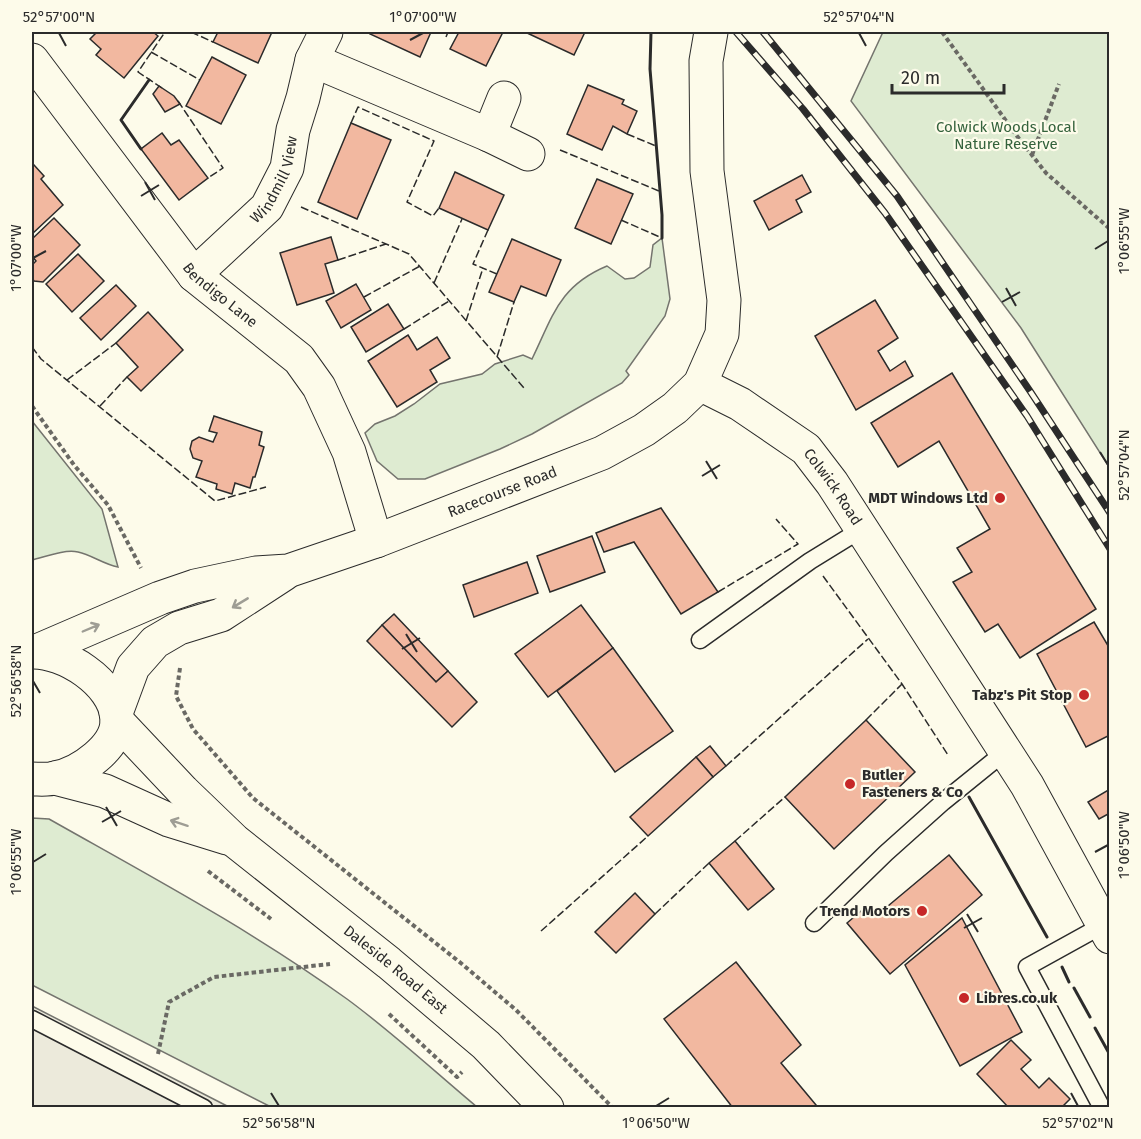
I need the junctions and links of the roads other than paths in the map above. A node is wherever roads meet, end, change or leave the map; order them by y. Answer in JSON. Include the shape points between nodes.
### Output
{"nodes":[{"id":1,"x":711,"y":32,"type":"edge"},
{"id":2,"x":319,"y":46,"type":"edge"},
{"id":3,"x":32,"y":60,"type":"edge"},
{"id":4,"x":504,"y":98,"type":"dead end"},
{"id":5,"x":489,"y":135,"type":"junction"},
{"id":6,"x":528,"y":154,"type":"dead end"},
{"id":7,"x":194,"y":275,"type":"junction"},
{"id":8,"x":700,"y":384,"type":"junction"},
{"id":9,"x":862,"y":529,"type":"junction"},
{"id":10,"x":376,"y":542,"type":"junction"},
{"id":11,"x":288,"y":571,"type":"junction"},
{"id":12,"x":700,"y":640,"type":"dead end"},
{"id":13,"x":34,"y":652,"type":"edge"},
{"id":14,"x":117,"y":717,"type":"junction"},
{"id":15,"x":1006,"y":752,"type":"junction"},
{"id":16,"x":43,"y":778,"type":"edge"},
{"id":17,"x":234,"y":841,"type":"junction"},
{"id":18,"x":814,"y":923,"type":"dead end"},
{"id":19,"x":1106,"y":931,"type":"edge"},
{"id":20,"x":32,"y":1019,"type":"edge"},
{"id":21,"x":204,"y":1107,"type":"edge"},
{"id":22,"x":547,"y":1107,"type":"edge"},
{"id":23,"x":1102,"y":1107,"type":"edge"}],
"edges":[{"from":1,"to":8,"type":"street","via":[[706,61],[707,171],[724,300],[722,334]]},
{"from":2,"to":5,"type":"street","name":"Windmill View"},
{"from":2,"to":7,"type":"street","name":"Windmill View","via":[[293,130],[287,168],[267,207]]},
{"from":3,"to":7,"type":"street","name":"Bendigo Lane"},
{"from":4,"to":5,"type":"street"},
{"from":5,"to":6,"type":"street","name":"Windmill View"},
{"from":7,"to":10,"type":"street","name":"Bendigo Lane","via":[[298,359],[320,387],[349,452]]},
{"from":8,"to":9,"type":"street","name":"Colwick Road","via":[[740,404],[806,449]]},
{"from":8,"to":10,"type":"street","name":"Racecourse Road","via":[[644,430],[602,453]]},
{"from":9,"to":12,"type":"lane"},
{"from":9,"to":15,"type":"street","name":"Colwick Road"},
{"from":10,"to":11,"type":"street","name":"Racecourse Road"},
{"from":13,"to":11,"type":"street","name":"Racecourse Road","one_way":true,"via":[[195,586],[256,573]]},
{"from":11,"to":14,"type":"street","name":"Racecourse Road","one_way":true,"via":[[221,615],[180,628],[155,642],[133,667]]},
{"from":13,"to":14,"type":"street","name":"Daleside Road East","via":[[76,664],[93,677],[108,694]]},
{"from":14,"to":16,"type":"street","name":"Racecourse Road","via":[[110,741],[98,756],[79,769]]},
{"from":14,"to":17,"type":"street","name":"Daleside Road East"},
{"from":15,"to":18,"type":"lane","via":[[934,809]]},
{"from":15,"to":19,"type":"street","name":"Colwick Road"},
{"from":17,"to":16,"type":"street","name":"Daleside Road East","one_way":true,"via":[[169,820],[105,791]]},
{"from":17,"to":22,"type":"street","name":"Daleside Road East","via":[[486,1045]]},
{"from":19,"to":23,"type":"lane","via":[[1027,967]]},
{"from":20,"to":21,"type":"lane"}]}
